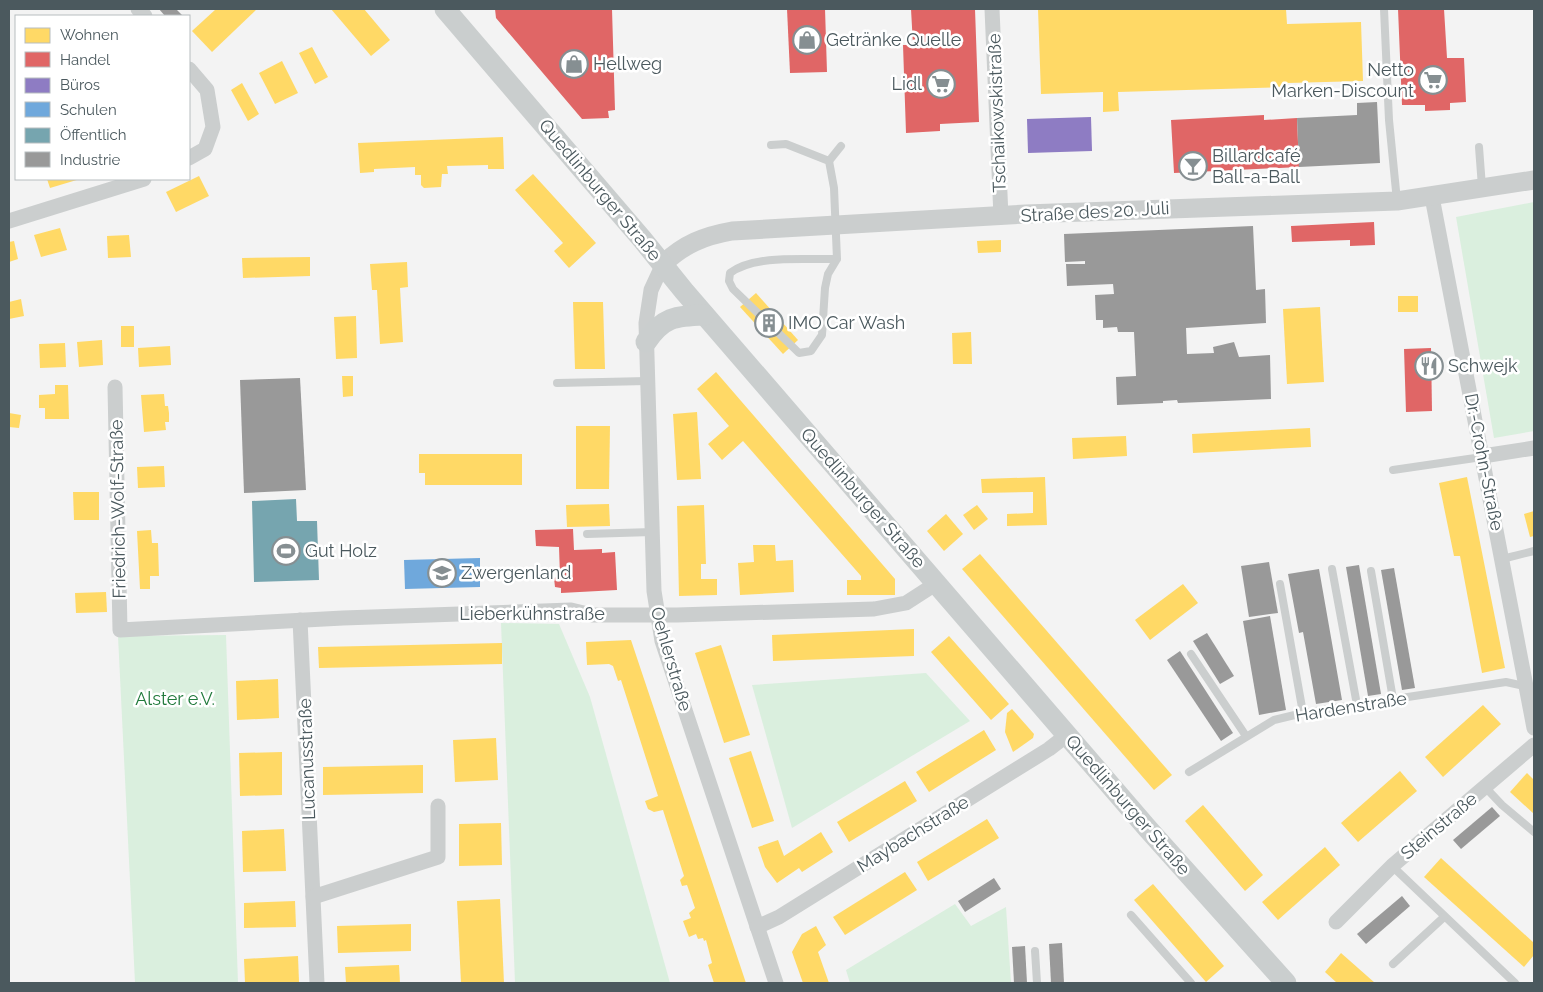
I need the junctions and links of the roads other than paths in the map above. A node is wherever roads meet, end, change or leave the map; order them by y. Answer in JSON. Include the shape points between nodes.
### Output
{"nodes":[{"id":1,"x":445,"y":9,"type":"edge"},
{"id":2,"x":992,"y":9,"type":"edge"},
{"id":3,"x":1384,"y":9,"type":"edge"},
{"id":4,"x":190,"y":71,"type":"edge"},
{"id":5,"x":771,"y":145,"type":"dead end"},
{"id":6,"x":840,"y":146,"type":"dead end"},
{"id":7,"x":1479,"y":146,"type":"dead end"},
{"id":8,"x":190,"y":157,"type":"edge"},
{"id":9,"x":829,"y":161,"type":"junction"},
{"id":10,"x":141,"y":180,"type":"edge"},
{"id":11,"x":1534,"y":180,"type":"edge"},
{"id":12,"x":1482,"y":189,"type":"junction"},
{"id":13,"x":1432,"y":196,"type":"junction"},
{"id":14,"x":1397,"y":201,"type":"junction"},
{"id":15,"x":1001,"y":217,"type":"junction"},
{"id":16,"x":9,"y":222,"type":"edge"},
{"id":17,"x":836,"y":226,"type":"junction"},
{"id":18,"x":838,"y":259,"type":"junction"},
{"id":19,"x":663,"y":264,"type":"junction"},
{"id":20,"x":704,"y":315,"type":"junction"},
{"id":21,"x":646,"y":342,"type":"junction"},
{"id":22,"x":647,"y":381,"type":"junction"},
{"id":23,"x":557,"y":383,"type":"dead end"},
{"id":24,"x":115,"y":387,"type":"dead end"},
{"id":25,"x":1534,"y":448,"type":"edge"},
{"id":26,"x":1483,"y":456,"type":"junction"},
{"id":27,"x":1393,"y":470,"type":"dead end"},
{"id":28,"x":652,"y":532,"type":"junction"},
{"id":29,"x":587,"y":534,"type":"dead end"},
{"id":30,"x":1534,"y":550,"type":"edge"},
{"id":31,"x":1502,"y":559,"type":"junction"},
{"id":32,"x":1332,"y":569,"type":"dead end"},
{"id":33,"x":1371,"y":571,"type":"dead end"},
{"id":34,"x":937,"y":583,"type":"junction"},
{"id":35,"x":1280,"y":584,"type":"dead end"},
{"id":36,"x":656,"y":614,"type":"junction"},
{"id":37,"x":300,"y":620,"type":"junction"},
{"id":38,"x":120,"y":630,"type":"joint"},
{"id":39,"x":1191,"y":654,"type":"dead end"},
{"id":40,"x":1530,"y":688,"type":"edge"},
{"id":41,"x":1394,"y":699,"type":"junction"},
{"id":42,"x":1357,"y":705,"type":"junction"},
{"id":43,"x":1303,"y":713,"type":"junction"},
{"id":44,"x":1534,"y":728,"type":"edge"},
{"id":45,"x":1067,"y":735,"type":"junction"},
{"id":46,"x":1246,"y":736,"type":"junction"},
{"id":47,"x":1534,"y":745,"type":"edge"},
{"id":48,"x":1189,"y":772,"type":"dead end"},
{"id":49,"x":1485,"y":786,"type":"junction"},
{"id":50,"x":438,"y":806,"type":"dead end"},
{"id":51,"x":1534,"y":832,"type":"edge"},
{"id":52,"x":1392,"y":866,"type":"junction"},
{"id":53,"x":313,"y":897,"type":"junction"},
{"id":54,"x":1131,"y":915,"type":"dead end"},
{"id":55,"x":1444,"y":917,"type":"junction"},
{"id":56,"x":1336,"y":922,"type":"dead end"},
{"id":57,"x":757,"y":927,"type":"junction"},
{"id":58,"x":1035,"y":951,"type":"dead end"},
{"id":59,"x":1393,"y":964,"type":"dead end"},
{"id":60,"x":317,"y":983,"type":"edge"},
{"id":61,"x":776,"y":983,"type":"edge"},
{"id":62,"x":1037,"y":983,"type":"edge"},
{"id":63,"x":1192,"y":983,"type":"edge"},
{"id":64,"x":1286,"y":983,"type":"edge"},
{"id":65,"x":1515,"y":983,"type":"edge"}],
"edges":[{"from":1,"to":19,"type":"main road","name":"Quedlinburger Straße"},
{"from":2,"to":15,"type":"street","name":"Tschaikowskistraße"},
{"from":3,"to":14,"type":"lane","via":[[1389,120]]},
{"from":4,"to":8,"type":"street","via":[[207,90],[213,127],[205,149]]},
{"from":5,"to":9,"type":"lane","via":[[786,144]]},
{"from":6,"to":9,"type":"lane"},
{"from":7,"to":12,"type":"lane"},
{"from":9,"to":17,"type":"lane"},
{"from":10,"to":16,"type":"street"},
{"from":11,"to":12,"type":"street","name":"Straße des 20. Juli"},
{"from":12,"to":13,"type":"street","name":"Straße des 20. Juli"},
{"from":13,"to":14,"type":"street","name":"Straße des 20. Juli"},
{"from":13,"to":26,"type":"street","name":"Dr.-Crohn-Straße"},
{"from":14,"to":15,"type":"street","name":"Straße des 20. Juli"},
{"from":15,"to":17,"type":"street","name":"Straße des 20. Juli"},
{"from":17,"to":18,"type":"lane"},
{"from":17,"to":19,"type":"street","name":"Straße des 20. Juli","via":[[714,234],[682,247]]},
{"from":18,"to":18,"type":"lane","via":[[753,262],[730,273],[729,281],[733,289],[791,347],[799,353],[811,351],[822,335],[825,288],[828,274]]},
{"from":19,"to":20,"type":"main road","name":"Quedlinburger Straße"},
{"from":19,"to":21,"type":"street","name":"Oehlerstraße","via":[[651,290]]},
{"from":20,"to":21,"type":"main road","via":[[671,318],[657,327]]},
{"from":20,"to":34,"type":"main road","name":"Quedlinburger Straße"},
{"from":21,"to":22,"type":"street","name":"Oehlerstraße"},
{"from":22,"to":23,"type":"lane"},
{"from":22,"to":28,"type":"street","name":"Oehlerstraße"},
{"from":24,"to":38,"type":"street","name":"Friedrich-Wolf-Straße"},
{"from":25,"to":26,"type":"street"},
{"from":26,"to":27,"type":"lane"},
{"from":26,"to":31,"type":"street","name":"Dr.-Crohn-Straße"},
{"from":28,"to":29,"type":"lane"},
{"from":28,"to":36,"type":"street","name":"Oehlerstraße"},
{"from":30,"to":31,"type":"lane"},
{"from":31,"to":40,"type":"street","name":"Dr.-Crohn-Straße"},
{"from":32,"to":42,"type":"lane"},
{"from":33,"to":41,"type":"lane"},
{"from":34,"to":36,"type":"street","name":"Lieberkühnstraße","via":[[906,603],[874,609]]},
{"from":34,"to":45,"type":"main road","name":"Quedlinburger Straße"},
{"from":35,"to":43,"type":"lane"},
{"from":36,"to":37,"type":"street","name":"Lieberkühnstraße","via":[[592,614],[571,610]]},
{"from":36,"to":57,"type":"street","name":"Oehlerstraße","via":[[662,641]]},
{"from":37,"to":38,"type":"street","name":"Lieberkühnstraße"},
{"from":37,"to":53,"type":"street","name":"Lucanusstraße"},
{"from":39,"to":46,"type":"lane"},
{"from":40,"to":41,"type":"lane","name":"Hardenstraße","via":[[1506,682]]},
{"from":40,"to":44,"type":"street","name":"Dr.-Crohn-Straße"},
{"from":41,"to":42,"type":"lane","name":"Hardenstraße"},
{"from":42,"to":43,"type":"lane","name":"Hardenstraße"},
{"from":43,"to":46,"type":"lane","name":"Hardenstraße","via":[[1274,720]]},
{"from":45,"to":57,"type":"street","name":"Maybachstraße","via":[[779,918]]},
{"from":45,"to":64,"type":"main road","name":"Quedlinburger Straße"},
{"from":46,"to":48,"type":"lane","name":"Hardenstraße"},
{"from":47,"to":49,"type":"street","name":"Steinstraße"},
{"from":49,"to":51,"type":"lane","name":"Steinstraße"},
{"from":49,"to":52,"type":"street","name":"Steinstraße"},
{"from":50,"to":53,"type":"street","via":[[438,857]]},
{"from":52,"to":55,"type":"lane","name":"Steinstraße"},
{"from":52,"to":56,"type":"street","name":"Steinstraße"},
{"from":53,"to":60,"type":"street","name":"Lucanusstraße"},
{"from":54,"to":63,"type":"lane"},
{"from":55,"to":59,"type":"lane"},
{"from":55,"to":65,"type":"lane","name":"Steinstraße"},
{"from":57,"to":61,"type":"street","name":"Oehlerstraße"},
{"from":58,"to":62,"type":"lane"}]}
